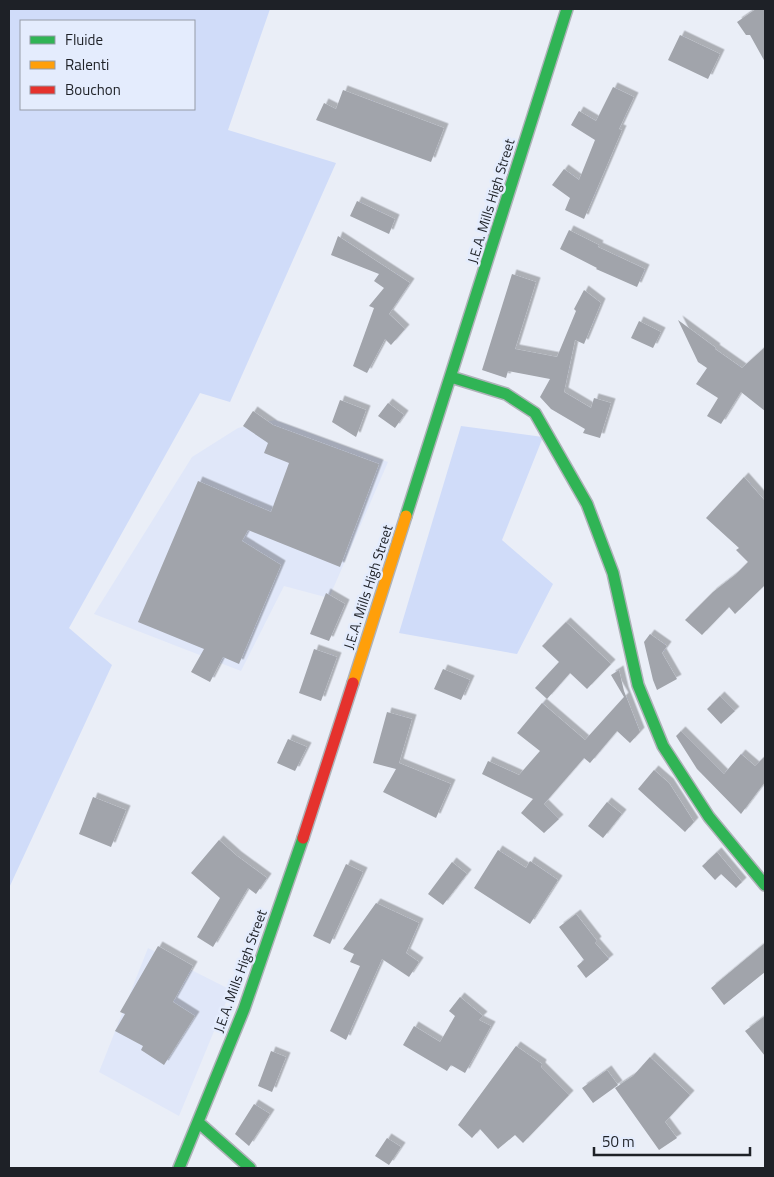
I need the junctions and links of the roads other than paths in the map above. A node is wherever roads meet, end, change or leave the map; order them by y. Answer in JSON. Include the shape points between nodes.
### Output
{"nodes":[{"id":1,"x":567,"y":9,"type":"edge"},
{"id":2,"x":451,"y":377,"type":"junction"},
{"id":3,"x":765,"y":885,"type":"edge"},
{"id":4,"x":198,"y":1122,"type":"junction"},
{"id":5,"x":179,"y":1168,"type":"edge"},
{"id":6,"x":250,"y":1168,"type":"edge"}],
"edges":[{"from":1,"to":2,"type":"main road","name":"J.E.A. Mills High Street"},
{"from":2,"to":3,"type":"main road","via":[[506,394],[535,413],[588,504],[613,573],[638,685],[662,746],[709,818]]},
{"from":2,"to":4,"type":"main road","name":"J.E.A. Mills High Street","via":[[295,862],[244,1009]]},
{"from":4,"to":5,"type":"main road","name":"J.E.A. Mills High Street"},
{"from":4,"to":6,"type":"main road"}]}
